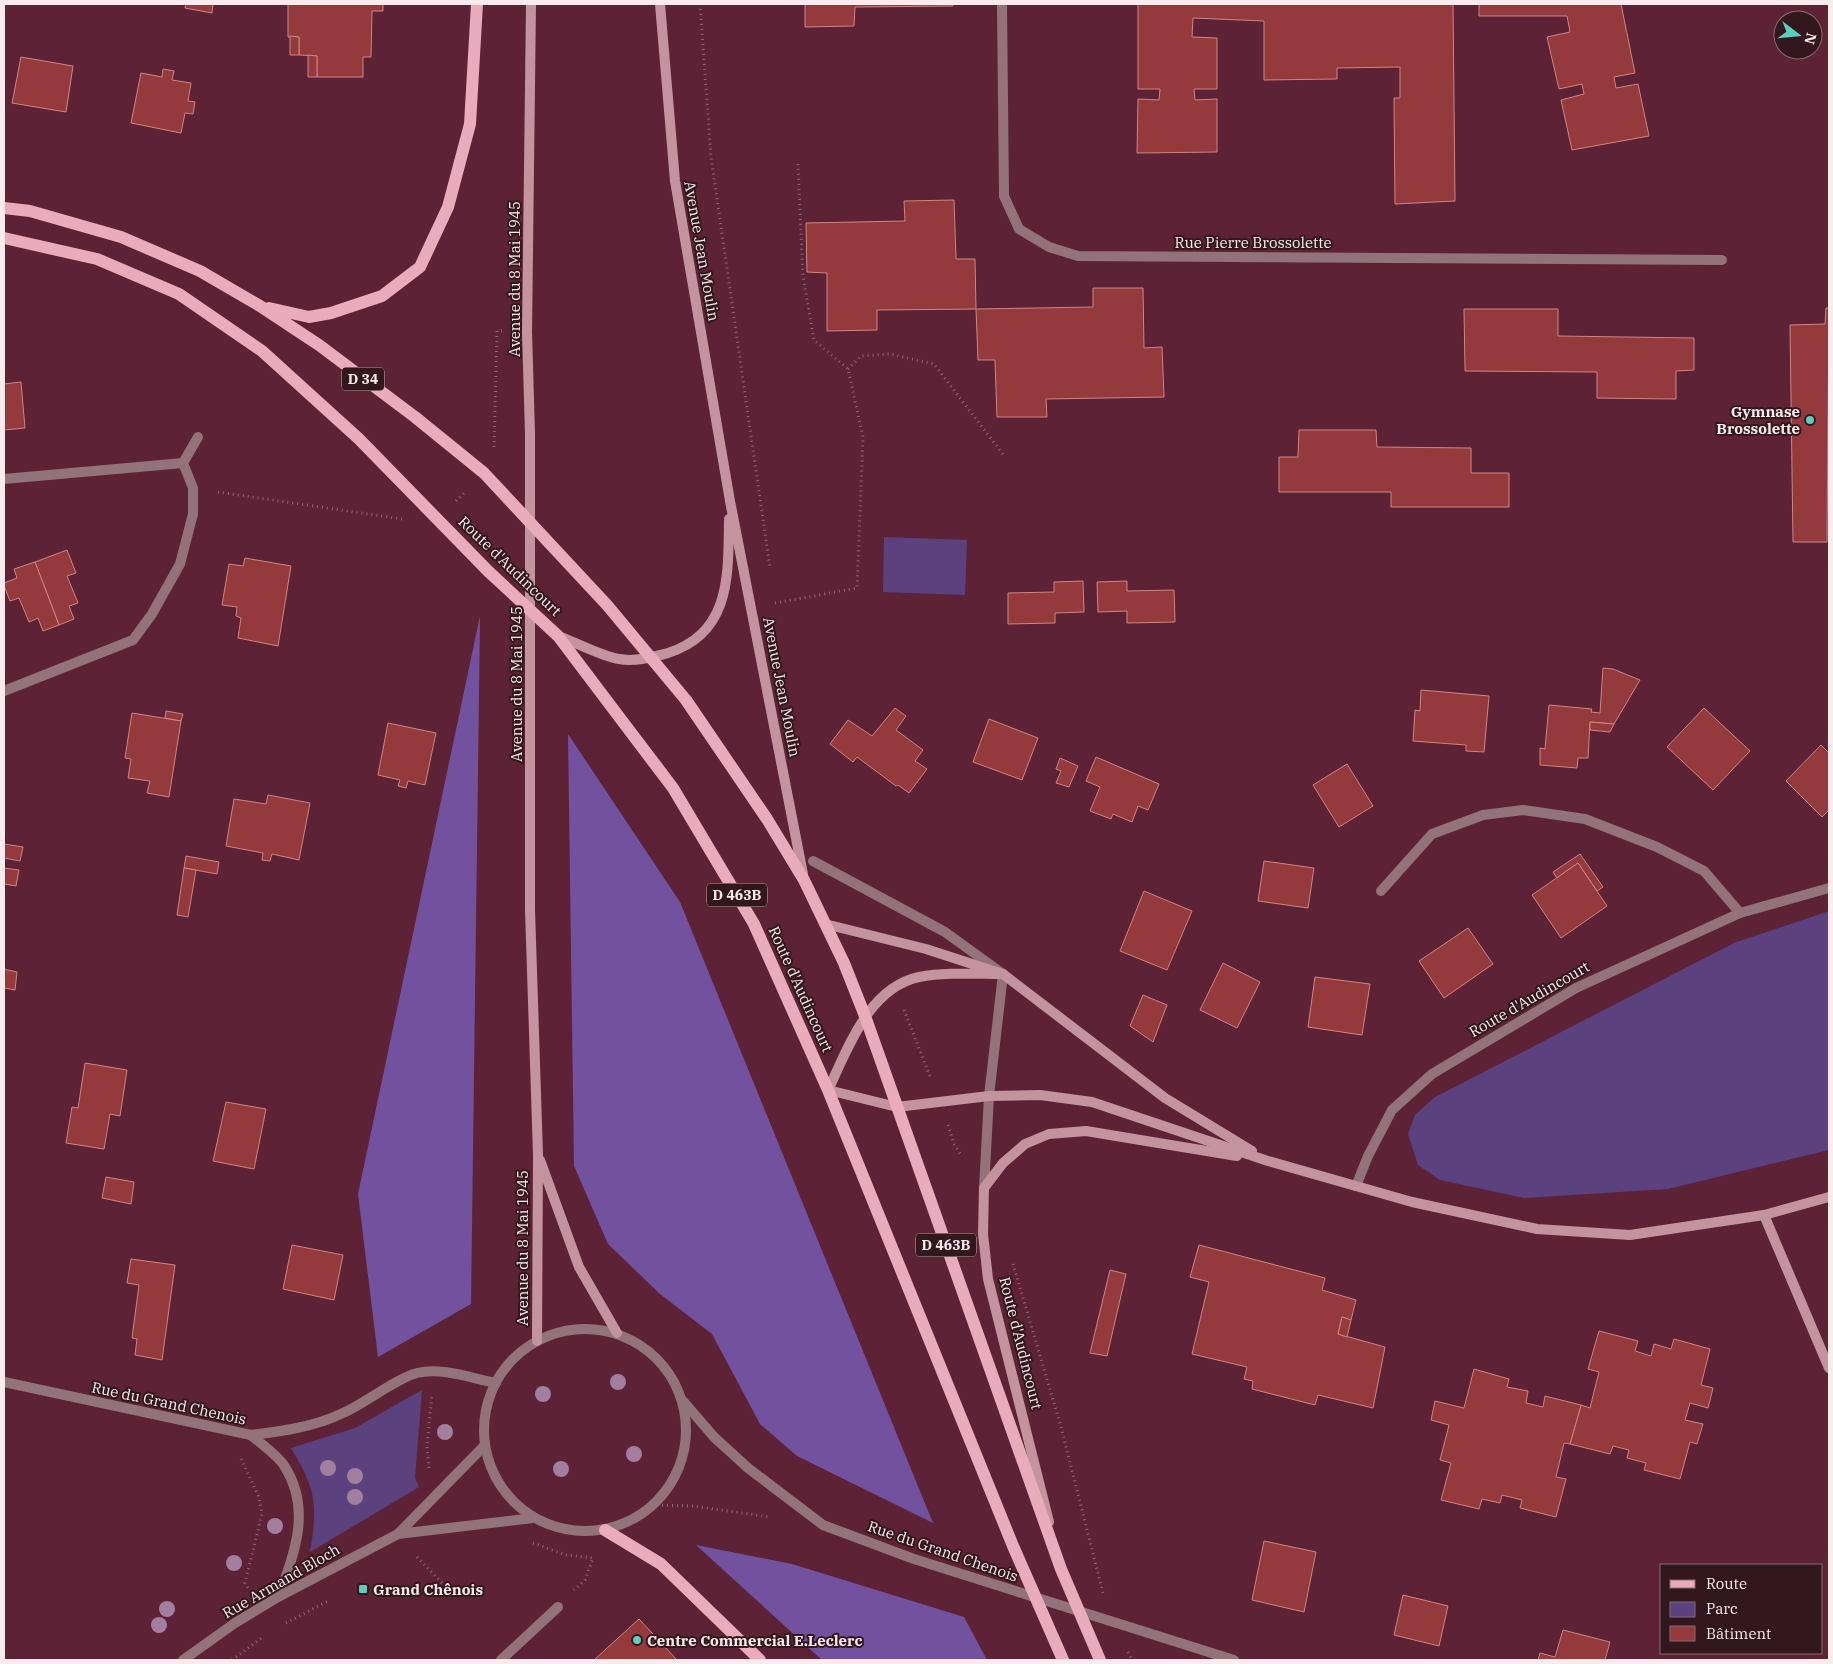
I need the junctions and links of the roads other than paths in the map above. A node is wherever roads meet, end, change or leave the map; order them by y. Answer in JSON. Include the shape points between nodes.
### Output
{"nodes":[{"id":1,"x":478,"y":4,"type":"edge"},
{"id":2,"x":531,"y":4,"type":"edge"},
{"id":3,"x":660,"y":4,"type":"edge"},
{"id":4,"x":1002,"y":4,"type":"edge"},
{"id":5,"x":4,"y":208,"type":"edge"},
{"id":6,"x":4,"y":238,"type":"edge"},
{"id":7,"x":1722,"y":260,"type":"dead end"},
{"id":8,"x":260,"y":306,"type":"junction"},
{"id":9,"x":198,"y":437,"type":"dead end"},
{"id":10,"x":183,"y":462,"type":"junction"},
{"id":11,"x":4,"y":479,"type":"edge"},
{"id":12,"x":730,"y":500,"type":"junction"},
{"id":13,"x":558,"y":636,"type":"junction"},
{"id":14,"x":652,"y":658,"type":"junction"},
{"id":15,"x":4,"y":691,"type":"edge"},
{"id":16,"x":813,"y":861,"type":"dead end"},
{"id":17,"x":804,"y":880,"type":"junction"},
{"id":18,"x":1829,"y":888,"type":"edge"},
{"id":19,"x":1381,"y":890,"type":"dead end"},
{"id":20,"x":1740,"y":913,"type":"junction"},
{"id":21,"x":826,"y":924,"type":"junction"},
{"id":22,"x":1003,"y":974,"type":"junction"},
{"id":23,"x":865,"y":1016,"type":"junction"},
{"id":24,"x":828,"y":1090,"type":"junction"},
{"id":25,"x":989,"y":1096,"type":"junction"},
{"id":26,"x":897,"y":1107,"type":"junction"},
{"id":27,"x":538,"y":1155,"type":"junction"},
{"id":28,"x":1268,"y":1161,"type":"junction"},
{"id":29,"x":1356,"y":1186,"type":"junction"},
{"id":30,"x":984,"y":1188,"type":"junction"},
{"id":31,"x":1829,"y":1197,"type":"edge"},
{"id":32,"x":1764,"y":1215,"type":"junction"},
{"id":33,"x":617,"y":1333,"type":"junction"},
{"id":34,"x":537,"y":1341,"type":"junction"},
{"id":35,"x":1829,"y":1368,"type":"edge"},
{"id":36,"x":4,"y":1382,"type":"edge"},
{"id":37,"x":496,"y":1383,"type":"junction"},
{"id":38,"x":682,"y":1400,"type":"junction"},
{"id":39,"x":251,"y":1436,"type":"junction"},
{"id":40,"x":485,"y":1445,"type":"junction"},
{"id":41,"x":533,"y":1518,"type":"junction"},
{"id":42,"x":605,"y":1530,"type":"junction"},
{"id":43,"x":398,"y":1534,"type":"junction"},
{"id":44,"x":1062,"y":1569,"type":"junction"},
{"id":45,"x":278,"y":1597,"type":"junction"},
{"id":46,"x":558,"y":1607,"type":"road end"},
{"id":47,"x":183,"y":1660,"type":"edge"},
{"id":48,"x":501,"y":1660,"type":"edge"},
{"id":49,"x":760,"y":1660,"type":"edge"},
{"id":50,"x":1063,"y":1660,"type":"edge"},
{"id":51,"x":1100,"y":1660,"type":"edge"},
{"id":52,"x":1234,"y":1660,"type":"edge"}],
"edges":[{"from":1,"to":8,"type":"main road","via":[[470,124],[448,208],[420,267],[382,296],[331,313],[309,317]]},
{"from":2,"to":27,"type":"street","name":"Avenue du 8 Mai 1945","via":[[527,332],[532,805],[530,910]]},
{"from":3,"to":12,"type":"street","name":"Avenue Jean Moulin","via":[[675,182]]},
{"from":4,"to":7,"type":"street","name":"Rue Pierre Brossolette","via":[[1004,196],[1020,229],[1049,247],[1078,256]]},
{"from":5,"to":8,"type":"main road","name":"Route d'Audincourt","number":"D 34","via":[[30,211],[121,237],[200,270]]},
{"from":6,"to":13,"type":"main road","name":"Route d'Audincourt","via":[[97,259],[178,294],[262,351],[359,438],[488,571]]},
{"from":8,"to":14,"type":"main road","name":"Route d'Audincourt","number":"D 34","via":[[319,345],[484,473]]},
{"from":9,"to":10,"type":"street"},
{"from":10,"to":11,"type":"street"},
{"from":10,"to":15,"type":"street","via":[[192,488],[193,514],[180,564],[133,640]]},
{"from":12,"to":14,"type":"street","name":"Avenue Jean Moulin","via":[[727,581],[721,606],[707,629],[677,650]]},
{"from":12,"to":17,"type":"street","name":"Avenue Jean Moulin"},
{"from":13,"to":14,"type":"street","name":"Avenue Jean Moulin","via":[[619,659]]},
{"from":13,"to":24,"type":"main road","name":"Route d'Audincourt","number":"D 463B","via":[[672,788],[749,916]]},
{"from":14,"to":17,"type":"main road","name":"Route d'Audincourt","number":"D 463B","via":[[686,700]]},
{"from":16,"to":22,"type":"street","via":[[945,932]]},
{"from":17,"to":21,"type":"main road","name":"Route d'Audincourt","number":"D 463B"},
{"from":18,"to":20,"type":"street","name":"Route d'Audincourt"},
{"from":19,"to":20,"type":"street","via":[[1432,834],[1483,815],[1523,810],[1585,819],[1657,847],[1704,871]]},
{"from":20,"to":29,"type":"street","name":"Route d'Audincourt","via":[[1576,988],[1432,1074],[1392,1110]]},
{"from":21,"to":22,"type":"street","via":[[926,949]]},
{"from":21,"to":23,"type":"main road","name":"Route d'Audincourt","number":"D 463B"},
{"from":22,"to":23,"type":"street","name":"Route d'Audincourt","via":[[942,974],[917,978],[895,987]]},
{"from":22,"to":25,"type":"street"},
{"from":22,"to":28,"type":"street","via":[[1166,1098]]},
{"from":23,"to":24,"type":"street","name":"Route d'Audincourt"},
{"from":23,"to":26,"type":"main road","name":"Route d'Audincourt","number":"D 463B"},
{"from":24,"to":26,"type":"street"},
{"from":24,"to":50,"type":"main road","name":"Route d'Audincourt","number":"D 463B","via":[[1013,1546]]},
{"from":25,"to":26,"type":"street"},
{"from":25,"to":28,"type":"street","via":[[1040,1095],[1092,1102]]},
{"from":25,"to":30,"type":"street"},
{"from":26,"to":44,"type":"main road","name":"Route d'Audincourt","number":"D 463B"},
{"from":27,"to":33,"type":"street","name":"Avenue du 8 Mai 1945","via":[[579,1267]]},
{"from":27,"to":34,"type":"street","name":"Avenue du 8 Mai 1945"},
{"from":28,"to":29,"type":"street"},
{"from":28,"to":30,"type":"street","via":[[1086,1131],[1050,1134],[1025,1144],[1003,1163]]},
{"from":29,"to":32,"type":"street","via":[[1448,1212],[1537,1229],[1630,1235]]},
{"from":30,"to":44,"type":"street","name":"Route d'Audincourt","via":[[983,1234],[988,1278]]},
{"from":31,"to":32,"type":"street"},
{"from":32,"to":35,"type":"street"},
{"from":33,"to":34,"type":"street","via":[[590,1328],[562,1331]]},
{"from":33,"to":38,"type":"street","via":[[646,1348],[668,1371]]},
{"from":34,"to":37,"type":"street","via":[[513,1359]]},
{"from":36,"to":39,"type":"street","name":"Rue du Grand Chenois"},
{"from":37,"to":39,"type":"street","name":"Rue du Grand Chenois","via":[[434,1371],[415,1374],[321,1422]]},
{"from":37,"to":40,"type":"street","via":[[485,1413]]},
{"from":38,"to":42,"type":"street","via":[[687,1432],[681,1464],[664,1494],[637,1518]]},
{"from":38,"to":52,"type":"street","name":"Rue du Grand Chenois","via":[[714,1437],[748,1468],[823,1525],[914,1559]]},
{"from":39,"to":45,"type":"street","via":[[285,1466],[296,1493],[299,1513],[296,1547]]},
{"from":40,"to":41,"type":"street","via":[[494,1474],[510,1499]]},
{"from":40,"to":43,"type":"street","name":"Rue Armand Bloch"},
{"from":41,"to":42,"type":"street","via":[[556,1528],[580,1532]]},
{"from":41,"to":43,"type":"street","name":"Rue Armand Bloch"},
{"from":42,"to":49,"type":"main road","via":[[661,1564]]},
{"from":43,"to":45,"type":"street","name":"Rue Armand Bloch"},
{"from":44,"to":51,"type":"main road","name":"Route d'Audincourt","number":"D 463B"},
{"from":45,"to":47,"type":"street","name":"Rue Armand Bloch"},
{"from":46,"to":48,"type":"street"}]}
